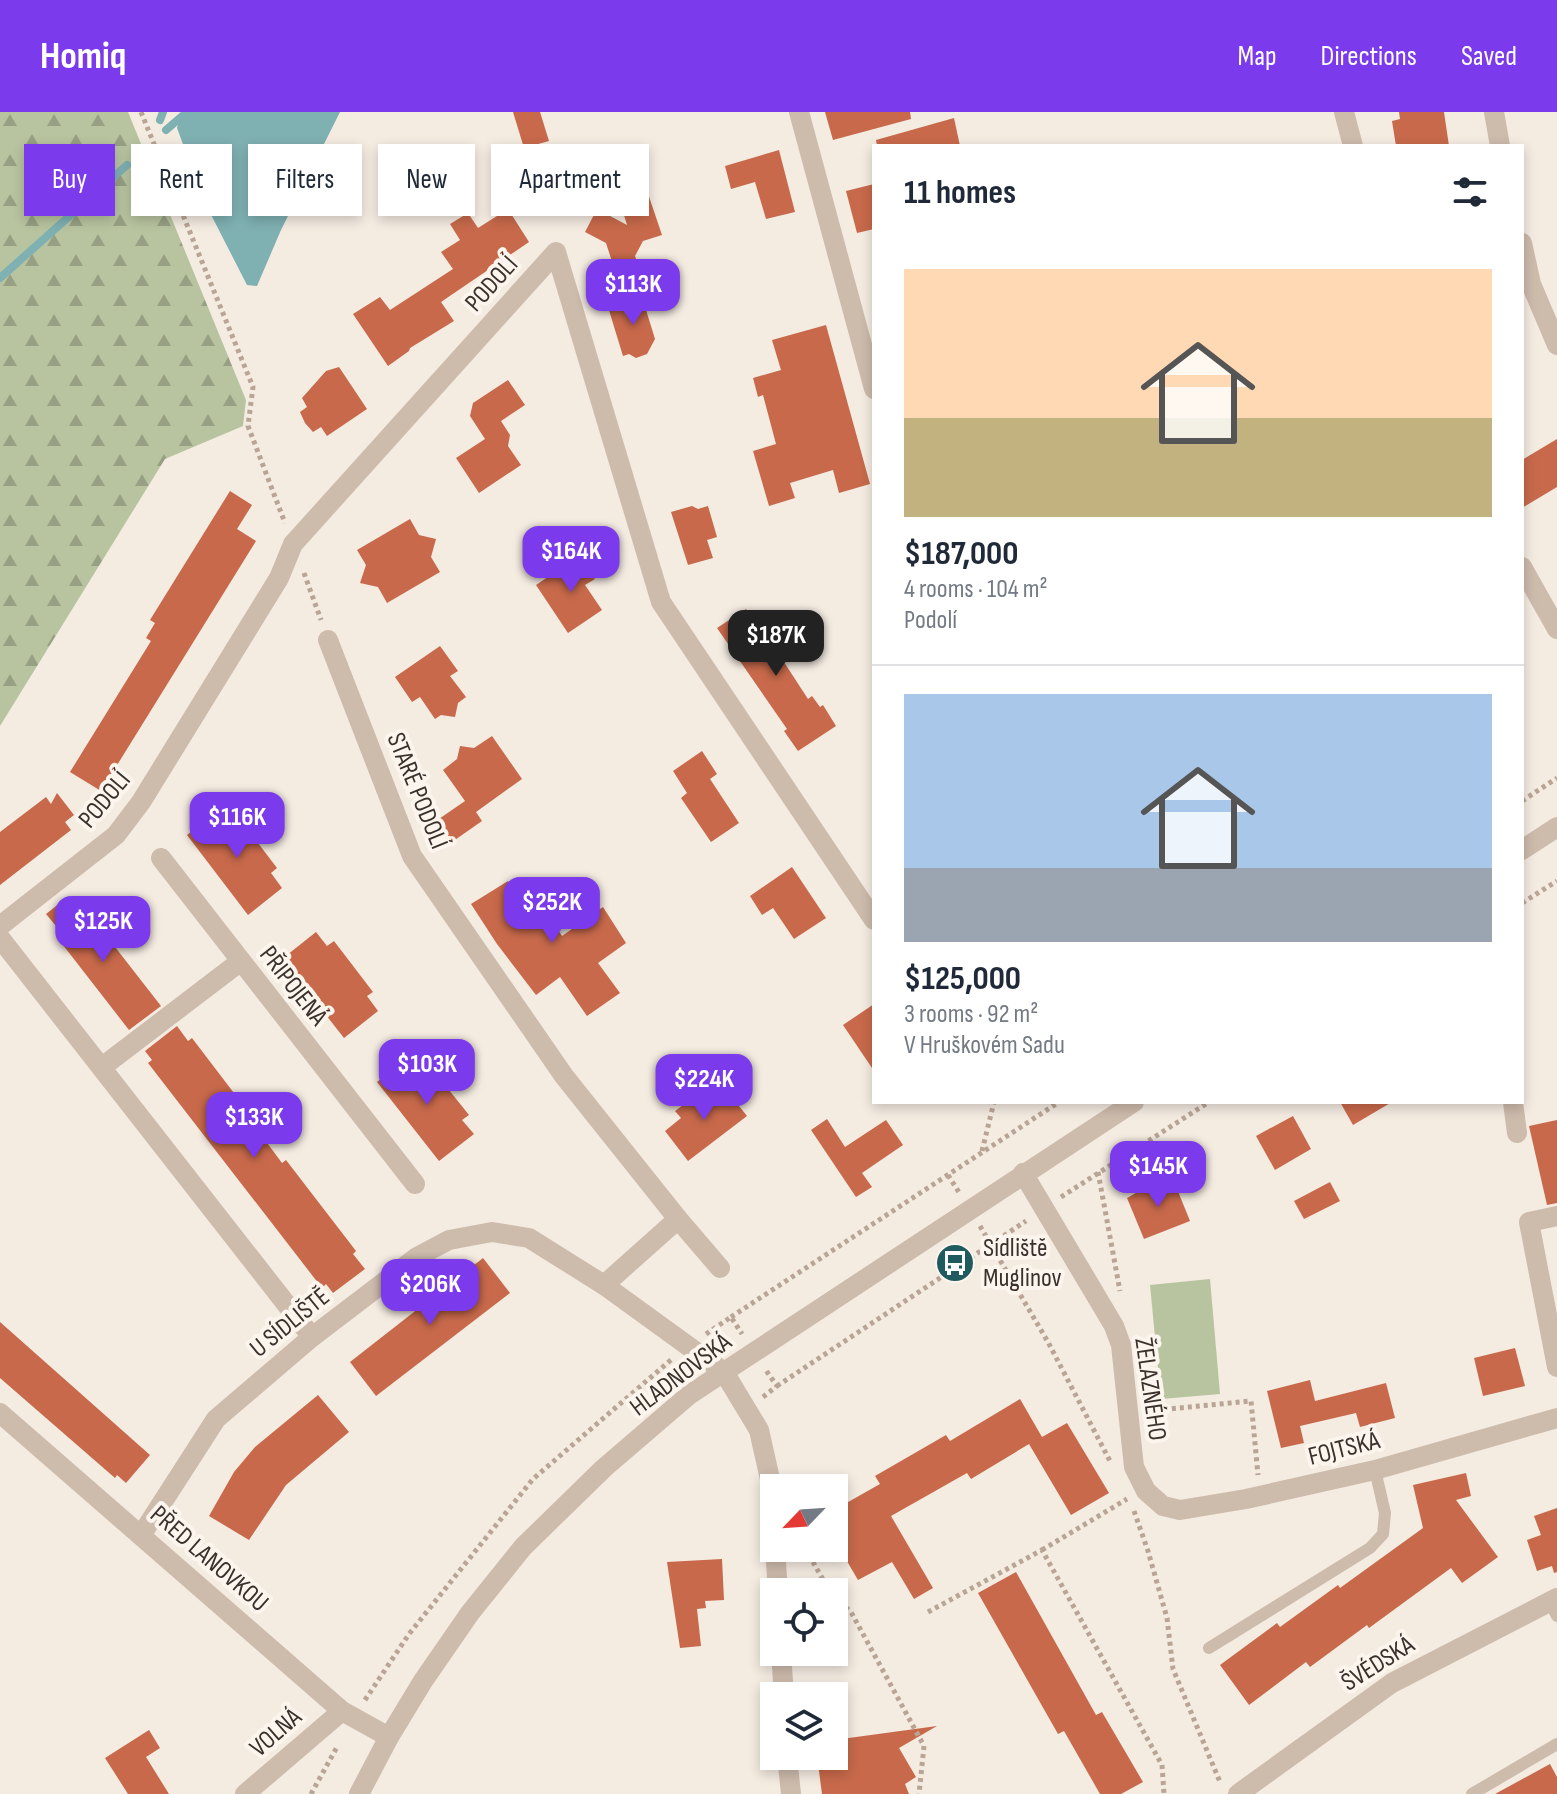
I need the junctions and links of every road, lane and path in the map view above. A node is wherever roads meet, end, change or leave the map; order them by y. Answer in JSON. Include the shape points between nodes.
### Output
{"nodes":[{"id":1,"x":141,"y":112,"type":"edge"},
{"id":2,"x":799,"y":112,"type":"edge"},
{"id":3,"x":1344,"y":112,"type":"edge"},
{"id":4,"x":1494,"y":112,"type":"edge"},
{"id":5,"x":1352,"y":144,"type":"edge"},
{"id":6,"x":1500,"y":144,"type":"edge"},
{"id":7,"x":1524,"y":252,"type":"edge"},
{"id":8,"x":1557,"y":345,"type":"edge"},
{"id":9,"x":872,"y":382,"type":"edge"},
{"id":10,"x":293,"y":544,"type":"junction"},
{"id":11,"x":1524,"y":571,"type":"edge"},
{"id":12,"x":1557,"y":629,"type":"edge"},
{"id":13,"x":328,"y":640,"type":"joint"},
{"id":14,"x":1557,"y":778,"type":"edge"},
{"id":15,"x":1524,"y":800,"type":"edge"},
{"id":16,"x":1557,"y":827,"type":"edge"},
{"id":17,"x":1524,"y":849,"type":"edge"},
{"id":18,"x":161,"y":858,"type":"dead end"},
{"id":19,"x":1557,"y":881,"type":"edge"},
{"id":20,"x":1524,"y":902,"type":"edge"},
{"id":21,"x":872,"y":917,"type":"edge"},
{"id":22,"x":0,"y":926,"type":"edge"},
{"id":23,"x":0,"y":938,"type":"edge"},
{"id":24,"x":241,"y":961,"type":"junction"},
{"id":25,"x":102,"y":1067,"type":"junction"},
{"id":26,"x":994,"y":1104,"type":"edge"},
{"id":27,"x":1056,"y":1104,"type":"edge"},
{"id":28,"x":1131,"y":1104,"type":"edge"},
{"id":29,"x":1206,"y":1104,"type":"edge"},
{"id":30,"x":1513,"y":1104,"type":"edge"},
{"id":31,"x":1517,"y":1133,"type":"dead end"},
{"id":32,"x":982,"y":1152,"type":"junction"},
{"id":33,"x":1098,"y":1172,"type":"junction"},
{"id":34,"x":1023,"y":1173,"type":"junction"},
{"id":35,"x":415,"y":1184,"type":"dead end"},
{"id":36,"x":1044,"y":1208,"type":"junction"},
{"id":37,"x":1557,"y":1216,"type":"edge"},
{"id":38,"x":678,"y":1219,"type":"junction"},
{"id":39,"x":990,"y":1244,"type":"junction"},
{"id":40,"x":720,"y":1268,"type":"dead end"},
{"id":41,"x":604,"y":1285,"type":"junction"},
{"id":42,"x":1122,"y":1301,"type":"dead end"},
{"id":43,"x":731,"y":1317,"type":"dead end"},
{"id":44,"x":312,"y":1337,"type":"junction"},
{"id":45,"x":1557,"y":1367,"type":"edge"},
{"id":46,"x":724,"y":1372,"type":"junction"},
{"id":47,"x":777,"y":1386,"type":"dead end"},
{"id":48,"x":1140,"y":1411,"type":"dead end"},
{"id":49,"x":0,"y":1413,"type":"edge"},
{"id":50,"x":1557,"y":1418,"type":"edge"},
{"id":51,"x":1114,"y":1469,"type":"dead end"},
{"id":52,"x":1375,"y":1470,"type":"junction"},
{"id":53,"x":769,"y":1474,"type":"edge"},
{"id":54,"x":1259,"y":1482,"type":"dead end"},
{"id":55,"x":1146,"y":1491,"type":"joint"},
{"id":56,"x":142,"y":1534,"type":"junction"},
{"id":57,"x":1042,"y":1550,"type":"junction"},
{"id":58,"x":1554,"y":1605,"type":"edge"},
{"id":59,"x":848,"y":1609,"type":"edge"},
{"id":60,"x":928,"y":1612,"type":"dead end"},
{"id":61,"x":1209,"y":1648,"type":"dead end"},
{"id":62,"x":342,"y":1711,"type":"junction"},
{"id":63,"x":389,"y":1737,"type":"junction"},
{"id":64,"x":1557,"y":1744,"type":"edge"},
{"id":65,"x":788,"y":1770,"type":"edge"},
{"id":66,"x":245,"y":1794,"type":"edge"},
{"id":67,"x":359,"y":1794,"type":"edge"},
{"id":68,"x":791,"y":1794,"type":"edge"},
{"id":69,"x":919,"y":1794,"type":"edge"},
{"id":70,"x":1164,"y":1794,"type":"edge"},
{"id":71,"x":1224,"y":1794,"type":"edge"},
{"id":72,"x":1238,"y":1794,"type":"edge"},
{"id":73,"x":1472,"y":1794,"type":"edge"}],
"edges":[{"from":1,"to":10,"type":"path","via":[[253,387],[248,426]]},
{"from":2,"to":9,"type":"street"},
{"from":3,"to":5,"type":"street"},
{"from":4,"to":6,"type":"street"},
{"from":7,"to":8,"type":"street","via":[[1531,284]]},
{"from":10,"to":13,"type":"path"},
{"from":10,"to":21,"type":"street","name":"PODOLÍ","via":[[556,252],[661,602]]},
{"from":10,"to":22,"type":"street","name":"PODOLÍ","via":[[279,578],[116,835]]},
{"from":11,"to":12,"type":"street"},
{"from":13,"to":38,"type":"street","name":"STARÉ PODOLÍ","via":[[412,856],[564,1076]]},
{"from":14,"to":15,"type":"path"},
{"from":16,"to":17,"type":"street"},
{"from":18,"to":24,"type":"street","name":"PŘIPOJENÁ"},
{"from":19,"to":20,"type":"path"},
{"from":23,"to":25,"type":"street"},
{"from":24,"to":25,"type":"street"},
{"from":24,"to":35,"type":"street","name":"PŘIPOJENÁ"},
{"from":25,"to":44,"type":"street"},
{"from":26,"to":32,"type":"path"},
{"from":27,"to":32,"type":"path"},
{"from":28,"to":34,"type":"street","name":"HLADNOVSKÁ"},
{"from":29,"to":33,"type":"path"},
{"from":30,"to":31,"type":"street"},
{"from":32,"to":43,"type":"path"},
{"from":33,"to":36,"type":"path"},
{"from":33,"to":42,"type":"path"},
{"from":34,"to":36,"type":"street","name":"ŽELAZNÉHO"},
{"from":34,"to":46,"type":"street","name":"HLADNOVSKÁ"},
{"from":36,"to":39,"type":"path"},
{"from":36,"to":55,"type":"street","name":"ŽELAZNÉHO","via":[[1118,1335],[1134,1467]]},
{"from":37,"to":45,"type":"street","via":[[1529,1222]]},
{"from":38,"to":40,"type":"street","name":"STARÉ PODOLÍ"},
{"from":38,"to":41,"type":"street"},
{"from":39,"to":47,"type":"path"},
{"from":39,"to":51,"type":"path"},
{"from":41,"to":44,"type":"street","name":"U SÍDLIŠTĚ","via":[[529,1238],[492,1232],[449,1240],[417,1257]]},
{"from":41,"to":46,"type":"street","name":"U SÍDLIŠTĚ"},
{"from":44,"to":56,"type":"street","name":"U SÍDLIŠTĚ","via":[[216,1419]]},
{"from":46,"to":53,"type":"street","via":[[759,1430]]},
{"from":46,"to":63,"type":"street","name":"HLADNOVSKÁ","via":[[604,1468],[523,1547],[470,1613]]},
{"from":48,"to":54,"type":"path","via":[[1251,1401]]},
{"from":49,"to":56,"type":"street","name":"PŘED LANOVKOU"},
{"from":50,"to":52,"type":"street","name":"FOJTSKÁ"},
{"from":52,"to":55,"type":"street","name":"FOJTSKÁ","via":[[1180,1510],[1163,1506]]},
{"from":52,"to":61,"type":"lane","via":[[1385,1513],[1383,1534],[1370,1548]]},
{"from":56,"to":62,"type":"street","name":"PŘED LANOVKOU"},
{"from":57,"to":60,"type":"path"},
{"from":57,"to":70,"type":"path","via":[[1162,1765]]},
{"from":57,"to":71,"type":"path","via":[[1129,1497],[1167,1618],[1173,1669]]},
{"from":58,"to":72,"type":"street","name":"ŠVÉDSKÁ","via":[[1392,1683]]},
{"from":59,"to":69,"type":"path","via":[[924,1746]]},
{"from":62,"to":63,"type":"street","name":"PŘED LANOVKOU"},
{"from":62,"to":66,"type":"street","name":"VOLNÁ"},
{"from":63,"to":67,"type":"street","name":"HLADNOVSKÁ"},
{"from":64,"to":73,"type":"lane"},
{"from":65,"to":68,"type":"street"}]}
